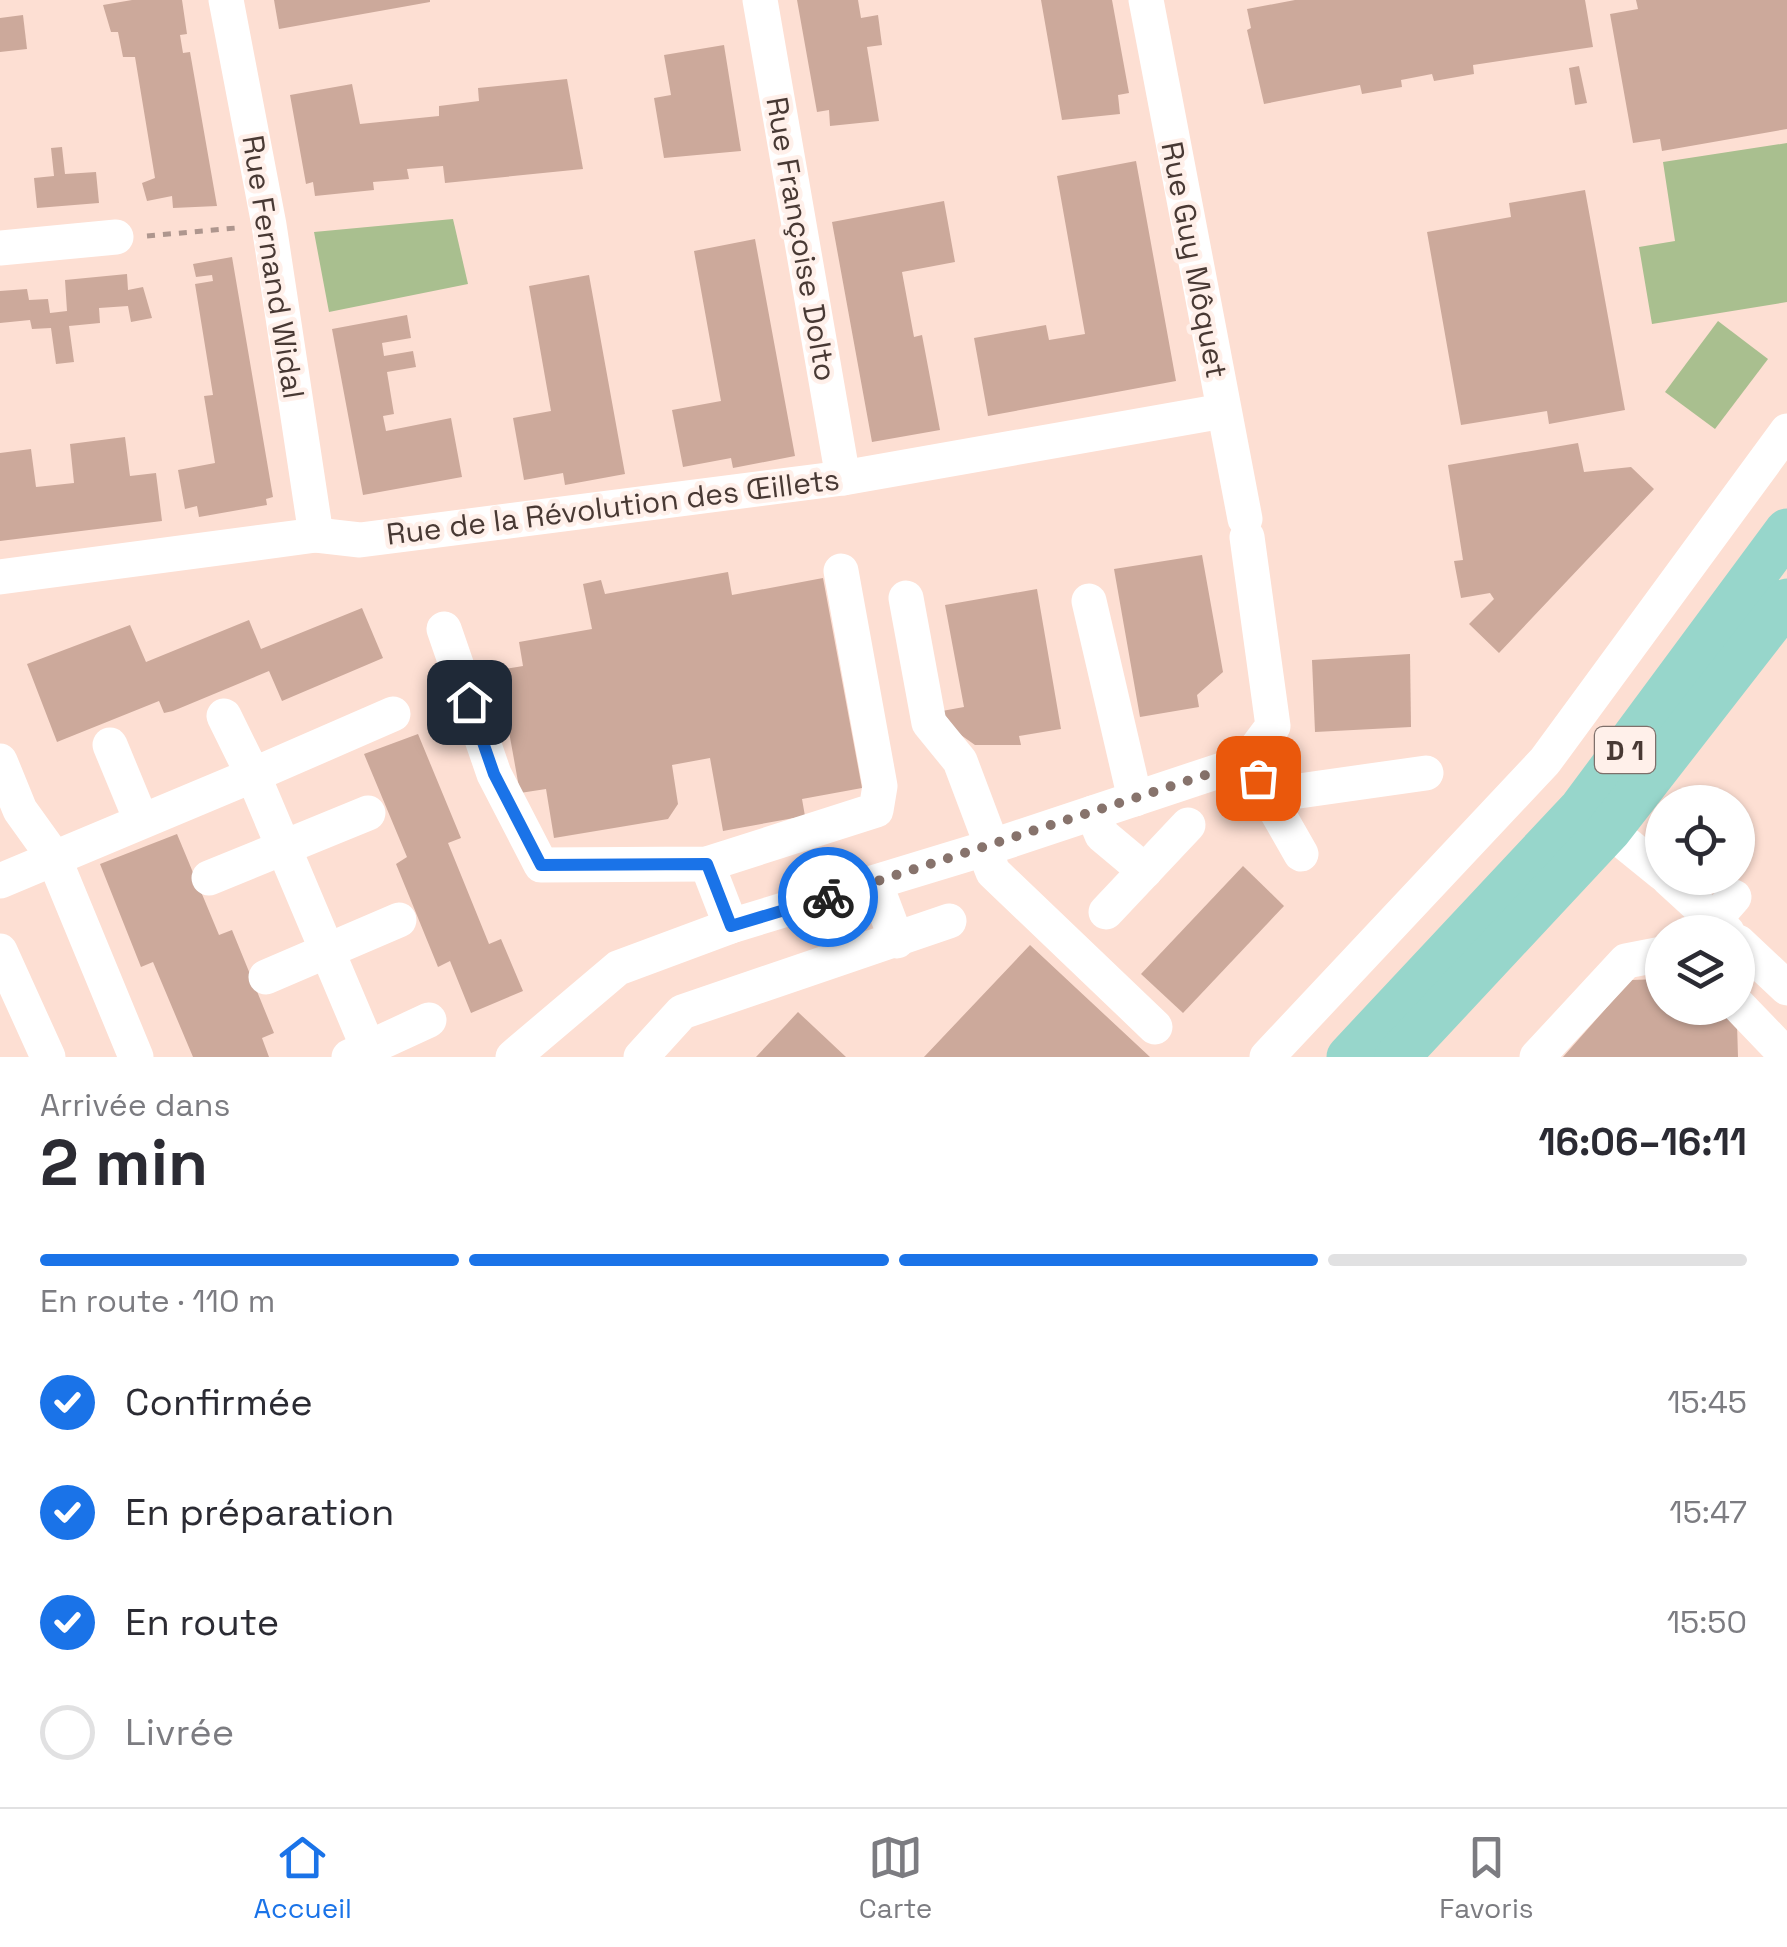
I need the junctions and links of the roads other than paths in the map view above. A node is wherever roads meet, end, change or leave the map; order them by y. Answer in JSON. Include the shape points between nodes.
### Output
{"nodes":[{"id":1,"x":226,"y":0,"type":"edge"},
{"id":2,"x":760,"y":0,"type":"edge"},
{"id":3,"x":1146,"y":0,"type":"edge"},
{"id":4,"x":116,"y":237,"type":"dead end"},
{"id":5,"x":0,"y":248,"type":"edge"},
{"id":6,"x":1223,"y":412,"type":"junction"},
{"id":7,"x":1787,"y":430,"type":"edge"},
{"id":8,"x":843,"y":478,"type":"junction"},
{"id":9,"x":1787,"y":531,"type":"edge"},
{"id":10,"x":316,"y":536,"type":"junction"},
{"id":11,"x":841,"y":571,"type":"dead end"},
{"id":12,"x":0,"y":577,"type":"edge"},
{"id":13,"x":906,"y":598,"type":"dead end"},
{"id":14,"x":1787,"y":600,"type":"edge"},
{"id":15,"x":1089,"y":601,"type":"dead end"},
{"id":16,"x":444,"y":629,"type":"dead end"},
{"id":17,"x":393,"y":714,"type":"dead end"},
{"id":18,"x":224,"y":716,"type":"dead end"},
{"id":19,"x":110,"y":745,"type":"dead end"},
{"id":20,"x":0,"y":761,"type":"edge"},
{"id":21,"x":1246,"y":762,"type":"junction"},
{"id":22,"x":1426,"y":773,"type":"dead end"},
{"id":23,"x":253,"y":775,"type":"junction"},
{"id":24,"x":1270,"y":795,"type":"junction"},
{"id":25,"x":1134,"y":798,"type":"junction"},
{"id":26,"x":1093,"y":812,"type":"junction"},
{"id":27,"x":368,"y":814,"type":"dead end"},
{"id":28,"x":141,"y":820,"type":"junction"},
{"id":29,"x":1188,"y":825,"type":"dead end"},
{"id":30,"x":1609,"y":830,"type":"junction"},
{"id":31,"x":284,"y":848,"type":"junction"},
{"id":32,"x":988,"y":848,"type":"junction"},
{"id":33,"x":1301,"y":854,"type":"dead end"},
{"id":34,"x":53,"y":856,"type":"junction"},
{"id":35,"x":1645,"y":859,"type":"edge"},
{"id":36,"x":707,"y":864,"type":"junction"},
{"id":37,"x":1145,"y":871,"type":"junction"},
{"id":38,"x":209,"y":878,"type":"dead end"},
{"id":39,"x":0,"y":881,"type":"edge"},
{"id":40,"x":875,"y":883,"type":"junction"},
{"id":41,"x":1691,"y":895,"type":"edge"},
{"id":42,"x":1106,"y":912,"type":"dead end"},
{"id":43,"x":1718,"y":915,"type":"edge"},
{"id":44,"x":398,"y":920,"type":"dead end"},
{"id":45,"x":949,"y":921,"type":"dead end"},
{"id":46,"x":731,"y":926,"type":"junction"},
{"id":47,"x":898,"y":940,"type":"junction"},
{"id":48,"x":327,"y":950,"type":"junction"},
{"id":49,"x":0,"y":951,"type":"edge"},
{"id":50,"x":1755,"y":953,"type":"edge"},
{"id":51,"x":1645,"y":958,"type":"edge"},
{"id":52,"x":266,"y":978,"type":"dead end"},
{"id":53,"x":1787,"y":988,"type":"edge"},
{"id":54,"x":429,"y":1020,"type":"dead end"},
{"id":55,"x":1755,"y":1022,"type":"edge"},
{"id":56,"x":1154,"y":1027,"type":"dead end"},
{"id":57,"x":1784,"y":1050,"type":"edge"},
{"id":58,"x":363,"y":1054,"type":"edge"},
{"id":59,"x":48,"y":1057,"type":"edge"},
{"id":60,"x":136,"y":1057,"type":"edge"},
{"id":61,"x":513,"y":1057,"type":"edge"},
{"id":62,"x":641,"y":1057,"type":"edge"},
{"id":63,"x":1267,"y":1057,"type":"edge"},
{"id":64,"x":1349,"y":1057,"type":"edge"},
{"id":65,"x":1397,"y":1057,"type":"edge"},
{"id":66,"x":1537,"y":1057,"type":"edge"}],
"edges":[{"from":1,"to":10,"type":"street","name":"Rue Fernand Widal"},
{"from":2,"to":8,"type":"street","name":"Rue Françoise Dolto"},
{"from":3,"to":6,"type":"street","name":"Rue Guy Môquet"},
{"from":4,"to":5,"type":"street"},
{"from":6,"to":8,"type":"street","name":"Rue de la Révolution des Œillets"},
{"from":6,"to":21,"type":"street","name":"Rue Guy Môquet","via":[[1273,726]]},
{"from":7,"to":63,"type":"street","via":[[1545,761]]},
{"from":8,"to":10,"type":"street","name":"Rue de la Révolution des Œillets","via":[[360,540]]},
{"from":9,"to":64,"type":"main road","number":"D 1","via":[[1582,808]]},
{"from":10,"to":12,"type":"street","name":"Rue de la Révolution des Œillets"},
{"from":11,"to":36,"type":"street","via":[[880,786],[876,810]]},
{"from":13,"to":32,"type":"street","via":[[929,722],[960,761]]},
{"from":14,"to":30,"type":"main road","number":"D 1"},
{"from":15,"to":25,"type":"street"},
{"from":16,"to":36,"type":"street","via":[[494,774],[541,865]]},
{"from":17,"to":23,"type":"street"},
{"from":18,"to":23,"type":"street"},
{"from":19,"to":28,"type":"street"},
{"from":20,"to":34,"type":"street","via":[[20,810]]},
{"from":21,"to":24,"type":"street"},
{"from":21,"to":25,"type":"street"},
{"from":22,"to":24,"type":"street"},
{"from":23,"to":28,"type":"street"},
{"from":23,"to":31,"type":"street"},
{"from":24,"to":33,"type":"street"},
{"from":25,"to":26,"type":"street"},
{"from":26,"to":32,"type":"street"},
{"from":26,"to":37,"type":"street","via":[[1102,834]]},
{"from":27,"to":31,"type":"street"},
{"from":28,"to":34,"type":"street"},
{"from":29,"to":37,"type":"street"},
{"from":30,"to":35,"type":"street"},
{"from":30,"to":65,"type":"main road","number":"D 1"},
{"from":31,"to":38,"type":"street"},
{"from":31,"to":48,"type":"street"},
{"from":32,"to":40,"type":"street"},
{"from":32,"to":56,"type":"street","via":[[993,872]]},
{"from":34,"to":39,"type":"street"},
{"from":34,"to":60,"type":"street"},
{"from":36,"to":46,"type":"street"},
{"from":37,"to":42,"type":"street"},
{"from":40,"to":46,"type":"street"},
{"from":40,"to":47,"type":"street"},
{"from":41,"to":43,"type":"street"},
{"from":44,"to":48,"type":"street"},
{"from":45,"to":47,"type":"street"},
{"from":46,"to":61,"type":"street","via":[[618,968]]},
{"from":47,"to":62,"type":"street","via":[[682,1012]]},
{"from":48,"to":52,"type":"street"},
{"from":48,"to":58,"type":"street"},
{"from":49,"to":59,"type":"street"},
{"from":50,"to":53,"type":"street"},
{"from":51,"to":66,"type":"street","via":[[1626,962]]},
{"from":54,"to":58,"type":"street"},
{"from":55,"to":57,"type":"street"}]}
